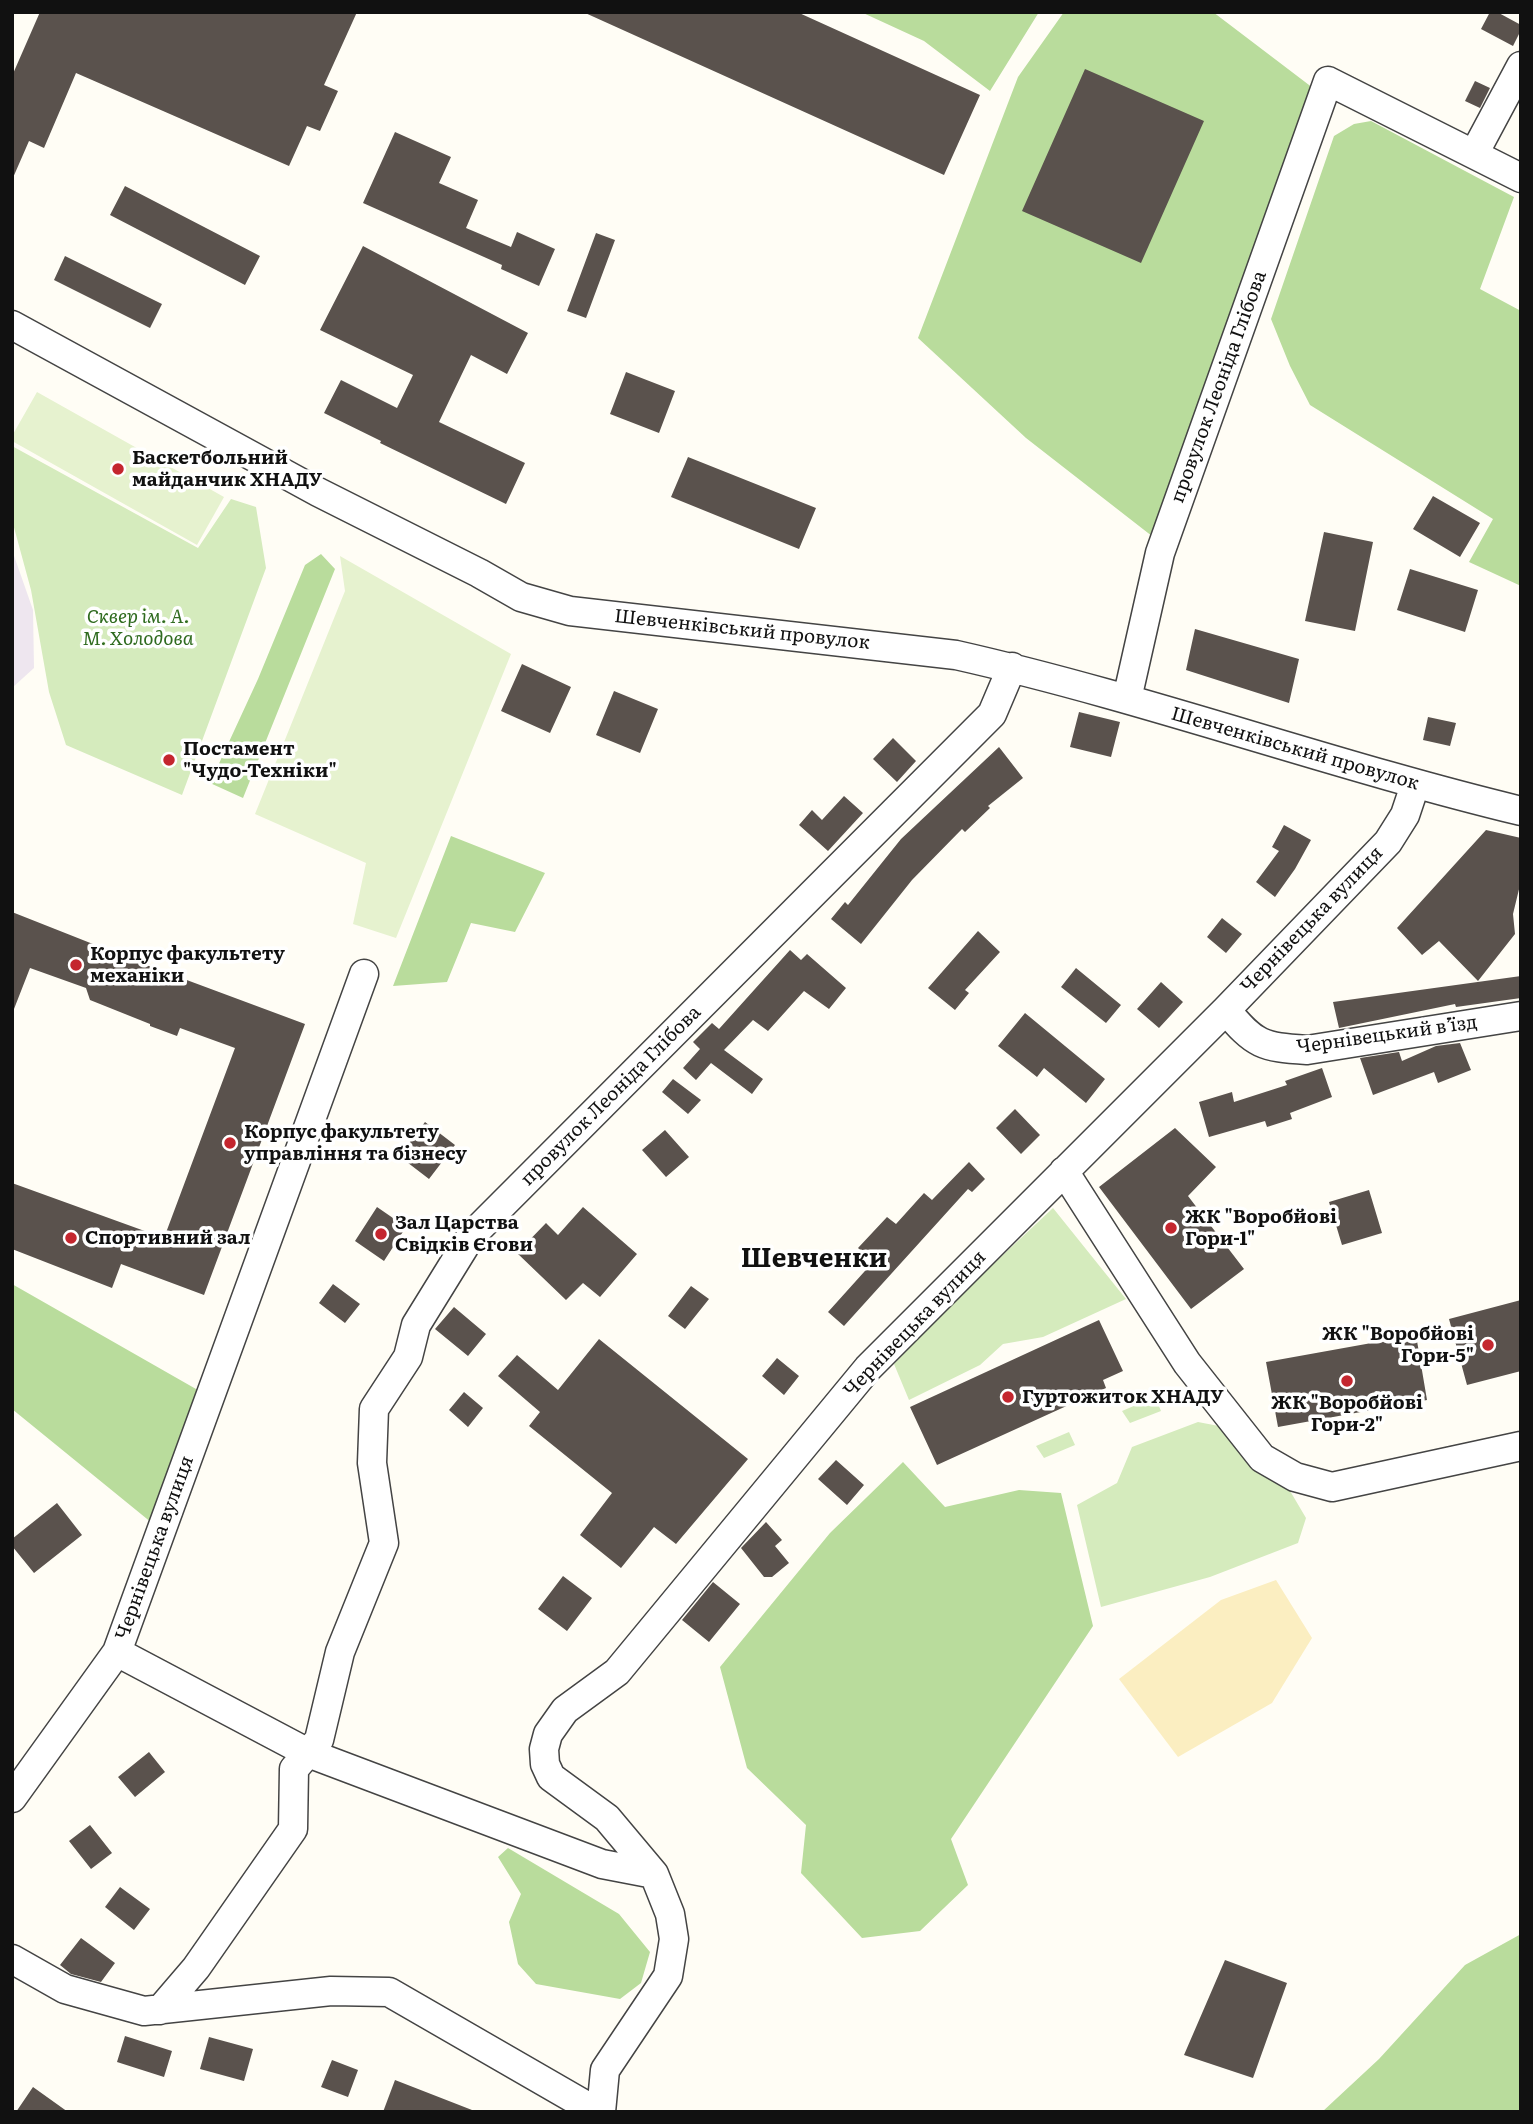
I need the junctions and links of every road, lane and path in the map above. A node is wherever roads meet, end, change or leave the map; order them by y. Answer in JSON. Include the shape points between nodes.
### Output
{"nodes":[{"id":1,"x":1521,"y":66,"type":"edge"},
{"id":2,"x":1474,"y":154,"type":"junction"},
{"id":3,"x":1521,"y":178,"type":"edge"},
{"id":4,"x":12,"y":325,"type":"edge"},
{"id":5,"x":1012,"y":667,"type":"junction"},
{"id":6,"x":1127,"y":699,"type":"junction"},
{"id":7,"x":1415,"y":785,"type":"junction"},
{"id":8,"x":1521,"y":811,"type":"edge"},
{"id":9,"x":364,"y":974,"type":"dead end"},
{"id":10,"x":1226,"y":1010,"type":"junction"},
{"id":11,"x":1521,"y":1016,"type":"edge"},
{"id":12,"x":1064,"y":1171,"type":"junction"},
{"id":13,"x":1521,"y":1446,"type":"edge"},
{"id":14,"x":117,"y":1652,"type":"junction"},
{"id":15,"x":308,"y":1753,"type":"junction"},
{"id":16,"x":12,"y":1798,"type":"edge"},
{"id":17,"x":654,"y":1874,"type":"junction"},
{"id":18,"x":12,"y":1959,"type":"edge"},
{"id":19,"x":160,"y":2010,"type":"junction"},
{"id":20,"x":599,"y":2112,"type":"edge"}],
"edges":[{"from":1,"to":2,"type":"street"},
{"from":2,"to":3,"type":"street"},
{"from":2,"to":6,"type":"street","name":"провулок Леоніда Глібова","via":[[1328,80],[1160,553]]},
{"from":4,"to":5,"type":"street","name":"Шевченківський провулок","via":[[521,597],[570,611],[956,654]]},
{"from":5,"to":6,"type":"street","name":"Шевченківський провулок"},
{"from":5,"to":15,"type":"street","name":"провулок Леоніда Глібова","via":[[992,714],[471,1236],[416,1325],[408,1357],[374,1409],[372,1463],[384,1544],[340,1652],[319,1740]]},
{"from":6,"to":7,"type":"street","name":"Шевченківський провулок"},
{"from":7,"to":8,"type":"street","name":"Шевченківський провулок"},
{"from":7,"to":10,"type":"street","name":"Чернівецька вулиця","via":[[1405,815],[1388,842]]},
{"from":9,"to":14,"type":"street","name":"Чернівецька вулиця"},
{"from":10,"to":11,"type":"street","name":"Чернівецький вʼїзд","via":[[1247,1035],[1272,1048],[1307,1050]]},
{"from":10,"to":12,"type":"street","name":"Чернівецька вулиця"},
{"from":12,"to":13,"type":"street","via":[[1187,1363],[1262,1458],[1295,1477],[1332,1487]]},
{"from":12,"to":17,"type":"street","name":"Чернівецька вулиця","via":[[868,1368],[618,1672],[565,1710],[548,1734],[545,1764],[551,1777],[607,1818]]},
{"from":14,"to":15,"type":"street","name":"Чернівецька вулиця"},
{"from":14,"to":16,"type":"street"},
{"from":15,"to":17,"type":"street","name":"Чернівецька вулиця","via":[[601,1864]]},
{"from":15,"to":19,"type":"street","name":"провулок Леоніда Глібова","via":[[294,1769],[293,1829],[196,1968]]},
{"from":17,"to":20,"type":"street","name":"Чернівецька вулиця","via":[[670,1914],[674,1939],[668,1976],[605,2070]]},
{"from":18,"to":19,"type":"street","via":[[65,1989],[144,2011]]},
{"from":19,"to":20,"type":"street","via":[[331,1992],[389,1992]]}]}
